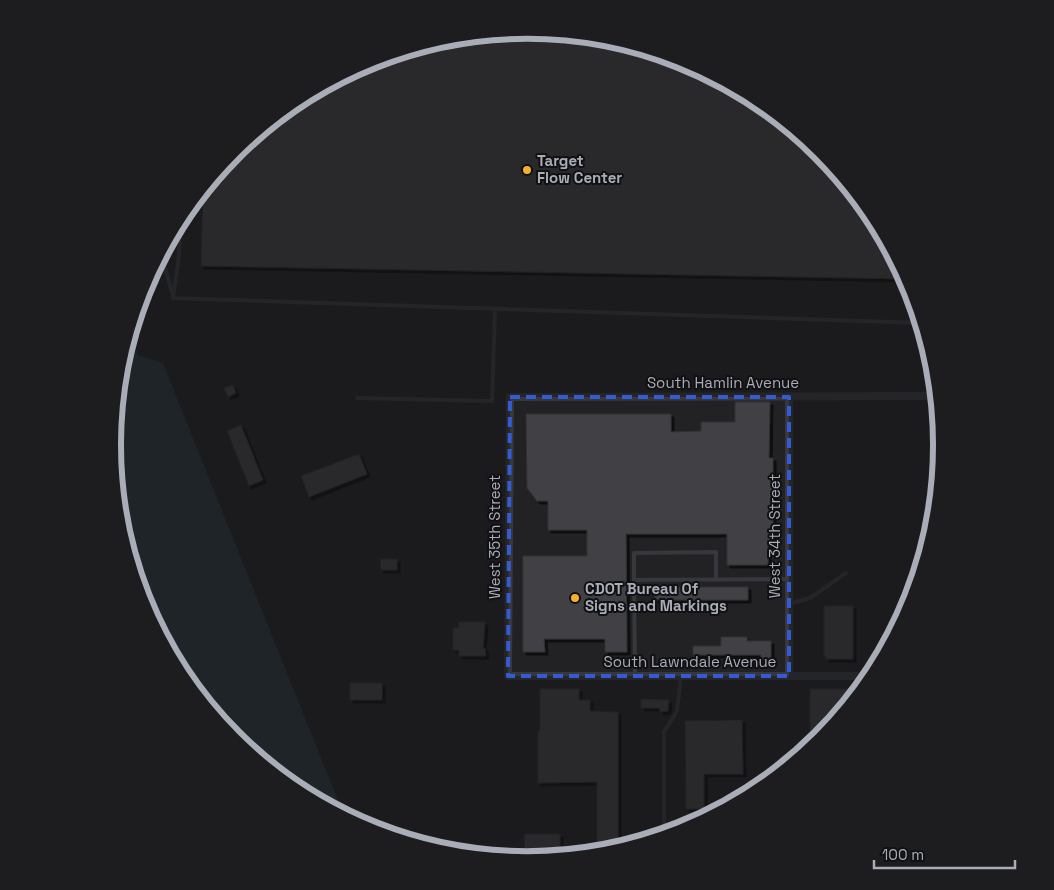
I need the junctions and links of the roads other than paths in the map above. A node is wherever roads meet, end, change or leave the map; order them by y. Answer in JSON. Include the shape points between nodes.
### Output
{"nodes":[{"id":1,"x":180,"y":235,"type":"edge"},
{"id":2,"x":163,"y":265,"type":"edge"},
{"id":3,"x":173,"y":298,"type":"junction"},
{"id":4,"x":495,"y":309,"type":"junction"},
{"id":5,"x":914,"y":323,"type":"edge"},
{"id":6,"x":930,"y":396,"type":"edge"},
{"id":7,"x":510,"y":397,"type":"joint"},
{"id":8,"x":789,"y":397,"type":"junction"},
{"id":9,"x":357,"y":398,"type":"dead end"},
{"id":10,"x":846,"y":573,"type":"dead end"},
{"id":11,"x":789,"y":579,"type":"junction"},
{"id":12,"x":634,"y":580,"type":"junction"},
{"id":13,"x":716,"y":580,"type":"junction"},
{"id":14,"x":789,"y":604,"type":"junction"},
{"id":15,"x":508,"y":676,"type":"joint"},
{"id":16,"x":635,"y":676,"type":"junction"},
{"id":17,"x":681,"y":676,"type":"junction"},
{"id":18,"x":789,"y":676,"type":"junction"},
{"id":19,"x":861,"y":676,"type":"edge"},
{"id":20,"x":664,"y":828,"type":"edge"}],
"edges":[{"from":1,"to":3,"type":"lane"},
{"from":2,"to":3,"type":"lane"},
{"from":3,"to":4,"type":"lane"},
{"from":4,"to":5,"type":"lane"},
{"from":4,"to":9,"type":"lane","via":[[492,401]]},
{"from":6,"to":8,"type":"street","name":"South Hamlin Avenue"},
{"from":7,"to":8,"type":"street","name":"South Hamlin Avenue"},
{"from":7,"to":15,"type":"street","name":"West 35th Street"},
{"from":8,"to":11,"type":"street","name":"West 34th Street"},
{"from":10,"to":14,"type":"lane","via":[[810,598]]},
{"from":11,"to":13,"type":"lane"},
{"from":11,"to":14,"type":"street","name":"West 34th Street"},
{"from":12,"to":13,"type":"lane"},
{"from":12,"to":13,"type":"lane","via":[[634,553],[716,552]]},
{"from":12,"to":16,"type":"lane"},
{"from":14,"to":18,"type":"street","name":"West 34th Street"},
{"from":15,"to":16,"type":"street","name":"South Lawndale Avenue"},
{"from":16,"to":17,"type":"street","name":"South Lawndale Avenue"},
{"from":17,"to":18,"type":"street","name":"South Lawndale Avenue"},
{"from":17,"to":20,"type":"lane","via":[[677,711],[664,732]]},
{"from":18,"to":19,"type":"street","name":"South Lawndale Avenue"}]}
